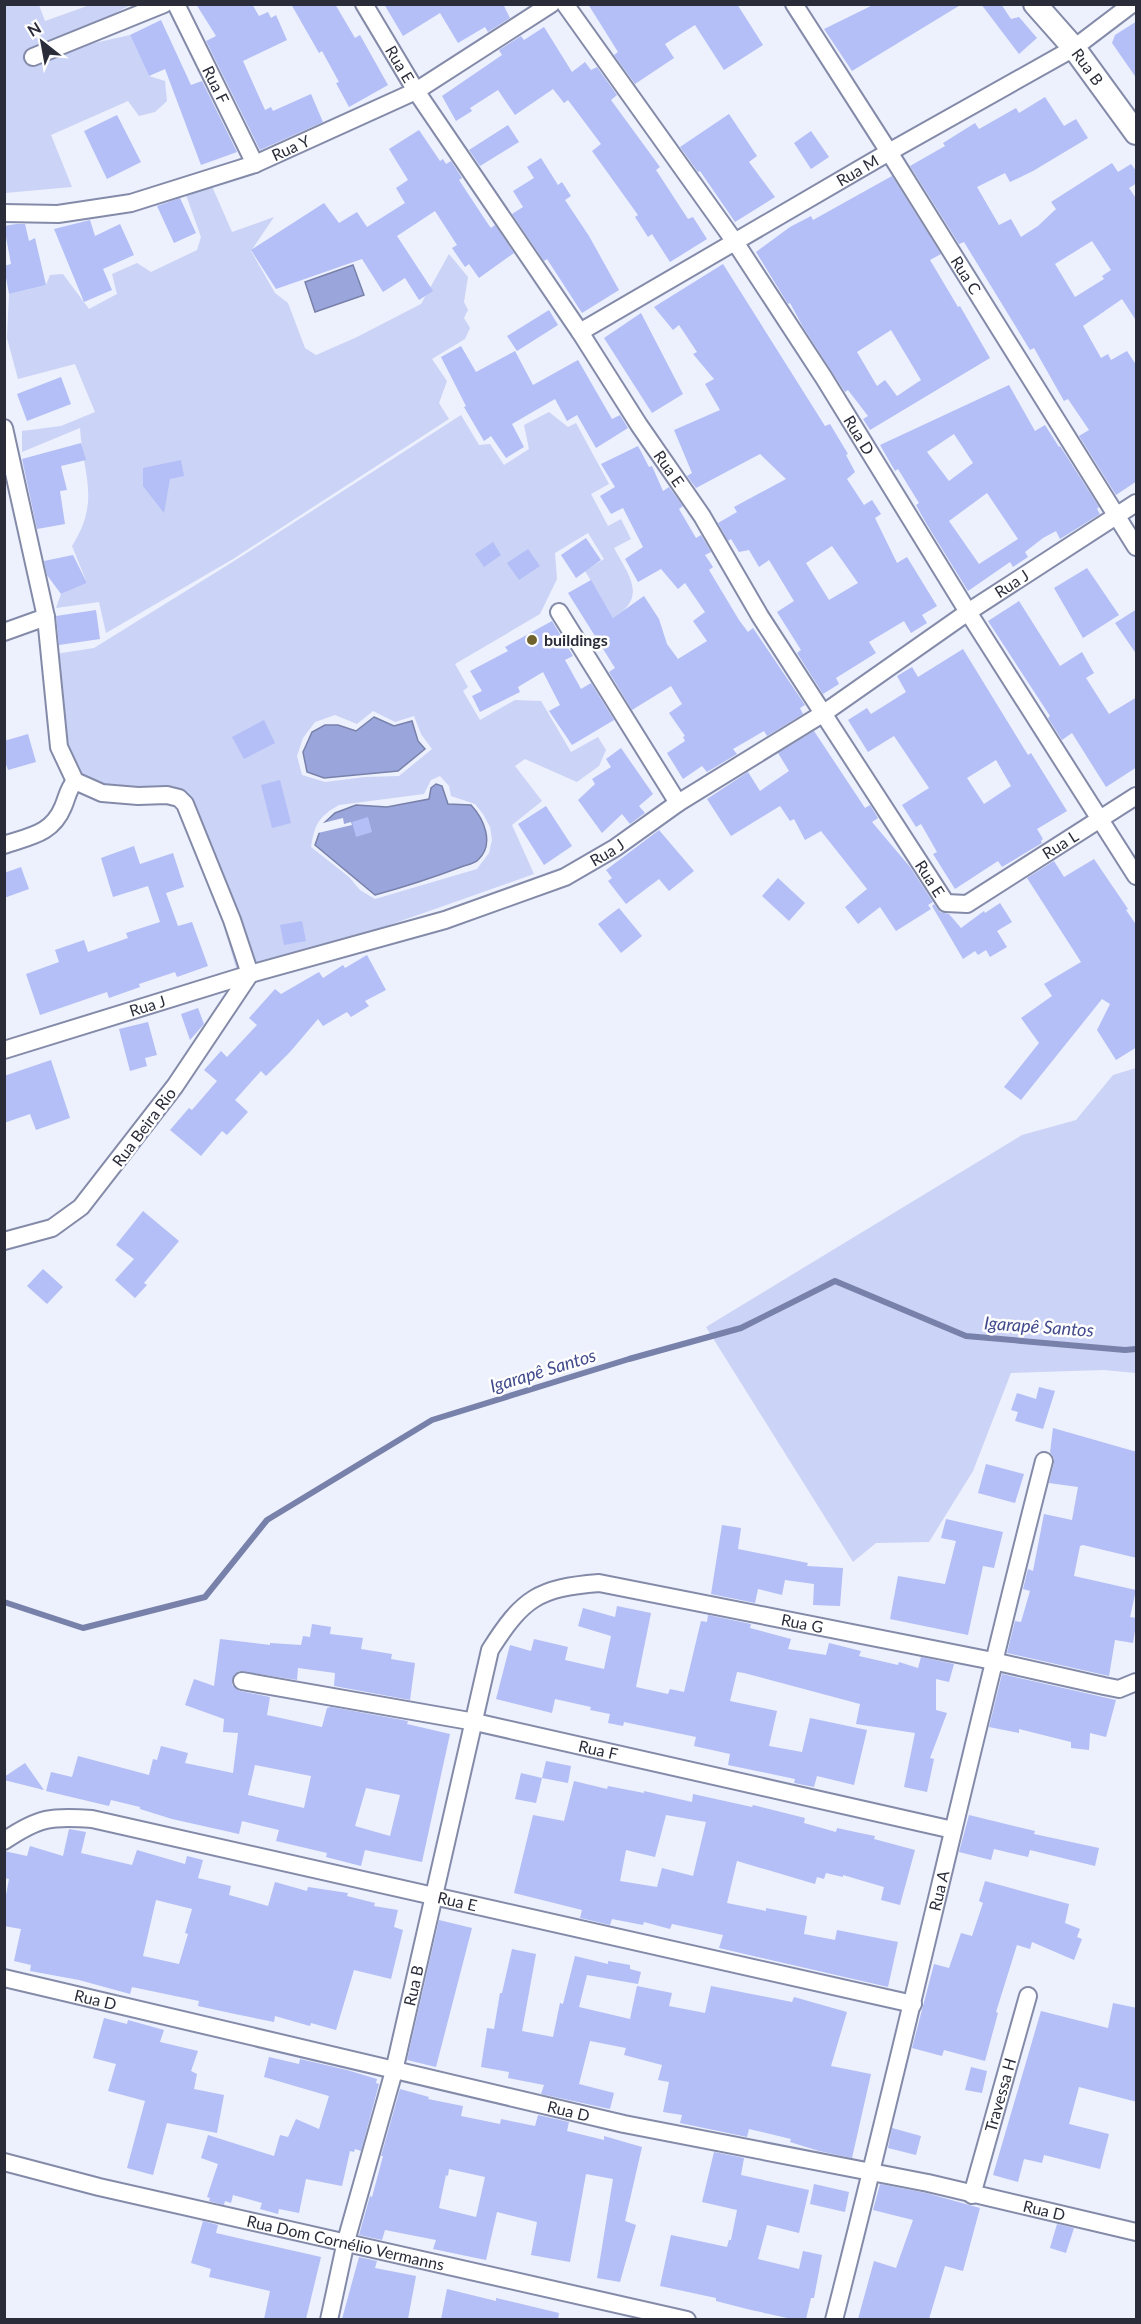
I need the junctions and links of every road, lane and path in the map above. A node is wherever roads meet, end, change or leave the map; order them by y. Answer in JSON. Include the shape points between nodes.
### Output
{"nodes":[{"id":1,"x":164,"y":4,"type":"edge"},
{"id":2,"x":176,"y":4,"type":"edge"},
{"id":3,"x":364,"y":4,"type":"edge"},
{"id":4,"x":551,"y":4,"type":"edge"},
{"id":5,"x":565,"y":4,"type":"edge"},
{"id":6,"x":794,"y":4,"type":"edge"},
{"id":7,"x":1035,"y":4,"type":"edge"},
{"id":8,"x":1132,"y":4,"type":"edge"},
{"id":9,"x":1074,"y":48,"type":"junction"},
{"id":10,"x":33,"y":57,"type":"dead end"},
{"id":11,"x":416,"y":92,"type":"junction"},
{"id":12,"x":1137,"y":133,"type":"edge"},
{"id":13,"x":889,"y":152,"type":"junction"},
{"id":14,"x":255,"y":164,"type":"junction"},
{"id":15,"x":4,"y":213,"type":"edge"},
{"id":16,"x":735,"y":242,"type":"junction"},
{"id":17,"x":580,"y":332,"type":"junction"},
{"id":18,"x":4,"y":428,"type":"edge"},
{"id":19,"x":7,"y":452,"type":"edge"},
{"id":20,"x":1137,"y":502,"type":"edge"},
{"id":21,"x":1117,"y":515,"type":"junction"},
{"id":22,"x":1137,"y":546,"type":"edge"},
{"id":23,"x":559,"y":612,"type":"dead end"},
{"id":24,"x":968,"y":612,"type":"junction"},
{"id":25,"x":45,"y":617,"type":"junction"},
{"id":26,"x":4,"y":632,"type":"edge"},
{"id":27,"x":824,"y":713,"type":"junction"},
{"id":28,"x":75,"y":781,"type":"junction"},
{"id":29,"x":1137,"y":796,"type":"edge"},
{"id":30,"x":678,"y":802,"type":"junction"},
{"id":31,"x":1101,"y":819,"type":"junction"},
{"id":32,"x":4,"y":845,"type":"edge"},
{"id":33,"x":1137,"y":876,"type":"edge"},
{"id":34,"x":984,"y":894,"type":"joint"},
{"id":35,"x":250,"y":974,"type":"junction"},
{"id":36,"x":4,"y":1050,"type":"edge"},
{"id":37,"x":4,"y":1241,"type":"edge"},
{"id":38,"x":1044,"y":1461,"type":"dead end"},
{"id":39,"x":490,"y":1650,"type":"joint"},
{"id":40,"x":993,"y":1660,"type":"junction"},
{"id":41,"x":242,"y":1681,"type":"dead end"},
{"id":42,"x":1137,"y":1682,"type":"edge"},
{"id":43,"x":475,"y":1722,"type":"junction"},
{"id":44,"x":953,"y":1830,"type":"junction"},
{"id":45,"x":4,"y":1840,"type":"edge"},
{"id":46,"x":434,"y":1895,"type":"junction"},
{"id":47,"x":4,"y":1978,"type":"edge"},
{"id":48,"x":1028,"y":1996,"type":"dead end"},
{"id":49,"x":913,"y":2004,"type":"junction"},
{"id":50,"x":394,"y":2071,"type":"junction"},
{"id":51,"x":4,"y":2162,"type":"edge"},
{"id":52,"x":871,"y":2174,"type":"junction"},
{"id":53,"x":972,"y":2195,"type":"junction"},
{"id":54,"x":1137,"y":2232,"type":"edge"},
{"id":55,"x":346,"y":2241,"type":"junction"},
{"id":56,"x":330,"y":2319,"type":"edge"},
{"id":57,"x":687,"y":2319,"type":"edge"},
{"id":58,"x":834,"y":2319,"type":"edge"}],
"edges":[{"from":1,"to":10,"type":"street"},
{"from":2,"to":14,"type":"street","name":"Rua F"},
{"from":3,"to":11,"type":"street","name":"Rua E"},
{"from":4,"to":11,"type":"street","name":"Rua Y"},
{"from":5,"to":16,"type":"street","name":"Rua D"},
{"from":6,"to":13,"type":"street","name":"Rua C"},
{"from":7,"to":9,"type":"street","name":"Rua B"},
{"from":8,"to":9,"type":"street","name":"Rua M"},
{"from":9,"to":12,"type":"street","name":"Rua B"},
{"from":9,"to":13,"type":"street","name":"Rua M"},
{"from":11,"to":14,"type":"street","name":"Rua Y"},
{"from":11,"to":17,"type":"street","name":"Rua E"},
{"from":13,"to":16,"type":"street","name":"Rua M"},
{"from":13,"to":21,"type":"street","name":"Rua C"},
{"from":14,"to":15,"type":"street","name":"Rua Y","via":[[130,203],[58,214]]},
{"from":16,"to":17,"type":"street","name":"Rua M"},
{"from":16,"to":24,"type":"street","name":"Rua D"},
{"from":17,"to":27,"type":"street","name":"Rua E","via":[[702,516],[760,616]]},
{"from":18,"to":19,"type":"street"},
{"from":19,"to":25,"type":"street"},
{"from":20,"to":21,"type":"street","name":"Rua J"},
{"from":21,"to":22,"type":"street","name":"Rua C"},
{"from":21,"to":24,"type":"street","name":"Rua J"},
{"from":23,"to":30,"type":"street"},
{"from":24,"to":27,"type":"street","name":"Rua J"},
{"from":24,"to":31,"type":"street","name":"Rua D"},
{"from":25,"to":26,"type":"street"},
{"from":25,"to":28,"type":"street","via":[[59,747]]},
{"from":27,"to":30,"type":"street","name":"Rua J"},
{"from":27,"to":34,"type":"street","name":"Rua E","via":[[945,903],[968,904]]},
{"from":28,"to":32,"type":"street","via":[[53,825]]},
{"from":28,"to":35,"type":"street","via":[[102,793],[167,795],[185,804]]},
{"from":29,"to":31,"type":"street","name":"Rua L"},
{"from":30,"to":35,"type":"street","name":"Rua J","via":[[565,877],[445,920]]},
{"from":31,"to":33,"type":"street","name":"Rua D"},
{"from":31,"to":34,"type":"street","name":"Rua L"},
{"from":35,"to":36,"type":"street","name":"Rua J"},
{"from":35,"to":37,"type":"street","name":"Rua Beira Rio","via":[[175,1086],[81,1207],[52,1228]]},
{"from":38,"to":40,"type":"street","name":"Rua A"},
{"from":39,"to":40,"type":"street","name":"Rua G","via":[[521,1607],[546,1592],[599,1583]]},
{"from":39,"to":43,"type":"street","name":"Rua B"},
{"from":40,"to":42,"type":"street","name":"Rua G","via":[[1119,1689]]},
{"from":40,"to":44,"type":"street","name":"Rua A"},
{"from":41,"to":43,"type":"street","name":"Rua F"},
{"from":43,"to":44,"type":"street","name":"Rua F"},
{"from":43,"to":46,"type":"street","name":"Rua B"},
{"from":44,"to":49,"type":"street","name":"Rua A"},
{"from":45,"to":46,"type":"street","name":"Rua E","via":[[28,1825],[50,1818],[92,1819]]},
{"from":46,"to":49,"type":"street","name":"Rua E"},
{"from":46,"to":50,"type":"street","name":"Rua B"},
{"from":47,"to":50,"type":"street","name":"Rua D"},
{"from":48,"to":53,"type":"street","name":"Travessa H"},
{"from":49,"to":52,"type":"street","name":"Rua A"},
{"from":50,"to":52,"type":"street","name":"Rua D","via":[[624,2124]]},
{"from":50,"to":55,"type":"street","name":"Rua B"},
{"from":51,"to":55,"type":"street","name":"Rua Dom Cornélio Vermanns"},
{"from":52,"to":53,"type":"street","name":"Rua D"},
{"from":52,"to":58,"type":"street","name":"Rua A"},
{"from":53,"to":54,"type":"street","name":"Rua D"},
{"from":55,"to":56,"type":"street","name":"Rua B"},
{"from":55,"to":57,"type":"street","name":"Rua Dom Cornélio Vermanns"}]}
